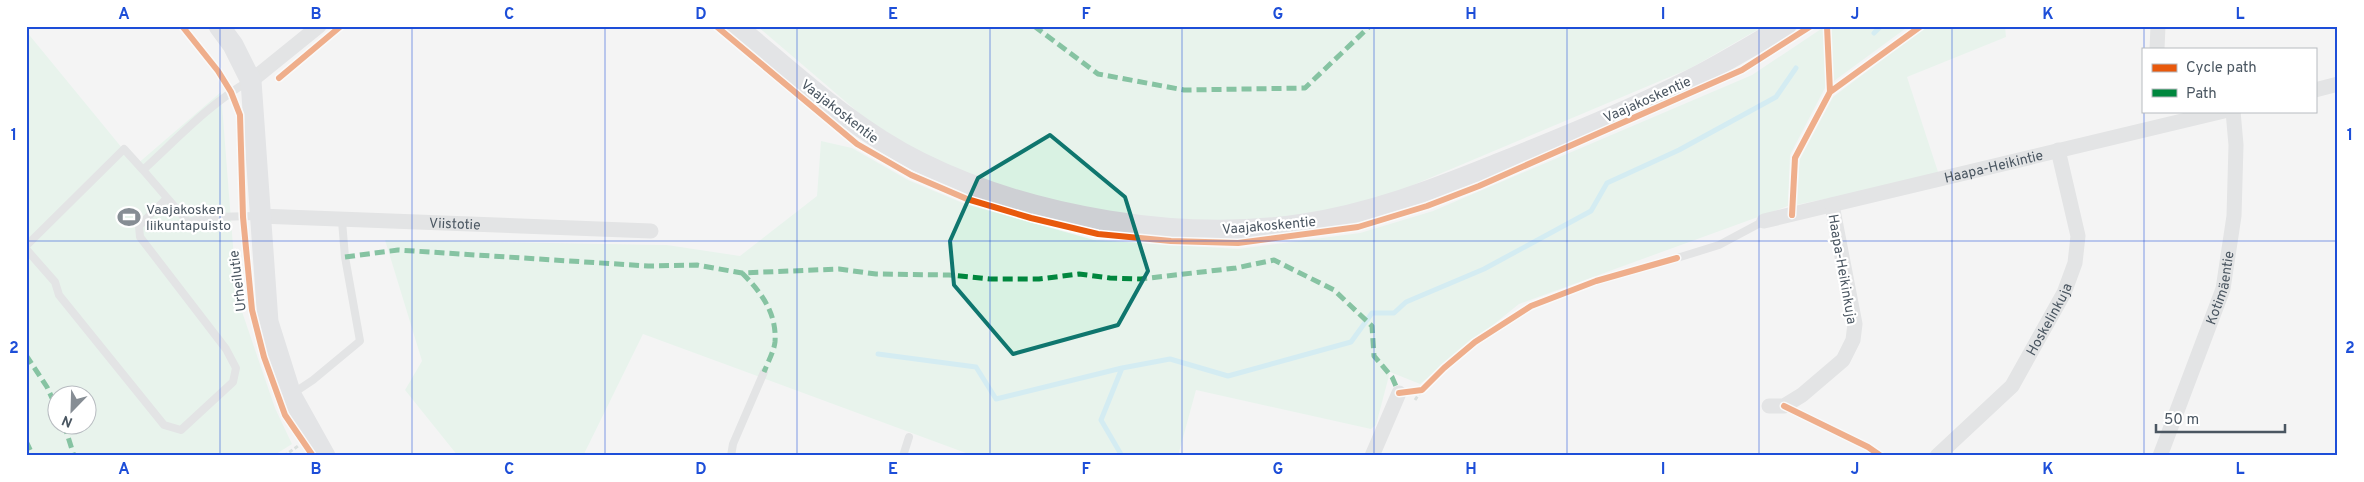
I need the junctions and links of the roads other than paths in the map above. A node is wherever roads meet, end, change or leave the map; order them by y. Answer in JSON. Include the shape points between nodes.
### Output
{"nodes":[{"id":1,"x":219,"y":26,"type":"edge"},
{"id":2,"x":319,"y":26,"type":"edge"},
{"id":3,"x":736,"y":26,"type":"edge"},
{"id":4,"x":1786,"y":26,"type":"edge"},
{"id":5,"x":2158,"y":26,"type":"edge"},
{"id":6,"x":2157,"y":48,"type":"edge"},
{"id":7,"x":251,"y":80,"type":"junction"},
{"id":8,"x":2338,"y":84,"type":"edge"},
{"id":9,"x":2316,"y":90,"type":"edge"},
{"id":10,"x":2216,"y":112,"type":"edge"},
{"id":11,"x":2233,"y":112,"type":"edge"},
{"id":12,"x":2156,"y":119,"type":"edge"},
{"id":13,"x":2058,"y":150,"type":"junction"},
{"id":14,"x":143,"y":170,"type":"junction"},
{"id":15,"x":167,"y":198,"type":"junction"},
{"id":16,"x":1832,"y":205,"type":"junction"},
{"id":17,"x":259,"y":216,"type":"junction"},
{"id":18,"x":342,"y":221,"type":"junction"},
{"id":19,"x":1764,"y":222,"type":"joint"},
{"id":20,"x":651,"y":230,"type":"dead end"},
{"id":21,"x":26,"y":248,"type":"edge"},
{"id":22,"x":1677,"y":258,"type":"dead end"},
{"id":23,"x":764,"y":372,"type":"dead end"},
{"id":24,"x":1399,"y":393,"type":"road end"},
{"id":25,"x":291,"y":395,"type":"junction"},
{"id":26,"x":1769,"y":406,"type":"dead end"},
{"id":27,"x":909,"y":437,"type":"dead end"},
{"id":28,"x":325,"y":456,"type":"edge"},
{"id":29,"x":731,"y":456,"type":"edge"},
{"id":30,"x":903,"y":456,"type":"edge"},
{"id":31,"x":1372,"y":456,"type":"edge"},
{"id":32,"x":1937,"y":456,"type":"edge"},
{"id":33,"x":2160,"y":456,"type":"edge"}],
"edges":[{"from":1,"to":7,"type":"main road","name":"Urheilutie"},
{"from":2,"to":7,"type":"street"},
{"from":3,"to":4,"type":"main road","name":"Vaajakoskentie","via":[[859,127],[920,162],[970,185],[1038,206],[1105,220],[1165,228],[1236,230],[1302,224],[1380,207],[1459,179],[1546,145],[1695,78]]},
{"from":5,"to":6,"type":"street"},
{"from":7,"to":14,"type":"lane","via":[[210,109]]},
{"from":7,"to":17,"type":"main road","name":"Urheilutie"},
{"from":8,"to":9,"type":"street"},
{"from":10,"to":12,"type":"street","name":"Haapa-Heikintie"},
{"from":11,"to":33,"type":"street","name":"Kotimäentie","via":[[2236,144],[2234,216],[2223,289]]},
{"from":12,"to":13,"type":"street","name":"Haapa-Heikintie"},
{"from":13,"to":16,"type":"street","name":"Haapa-Heikintie"},
{"from":13,"to":32,"type":"street","name":"Hoskelinkuja","via":[[2078,236],[2075,263],[2064,292],[2012,386]]},
{"from":14,"to":15,"type":"lane"},
{"from":14,"to":21,"type":"lane","via":[[124,149]]},
{"from":15,"to":17,"type":"lane","via":[[188,222],[211,217]]},
{"from":15,"to":21,"type":"lane","via":[[139,226],[140,237],[226,349],[236,368],[233,382],[181,430],[164,425],[59,295],[55,282]]},
{"from":16,"to":19,"type":"street","name":"Haapa-Heikintie"},
{"from":16,"to":26,"type":"street","name":"Haapa-Heikinkuja","via":[[1855,324],[1853,340],[1843,360],[1802,395],[1784,406]]},
{"from":17,"to":18,"type":"street","name":"Viistotie"},
{"from":17,"to":25,"type":"main road","name":"Urheilutie","via":[[268,322]]},
{"from":18,"to":20,"type":"street","name":"Viistotie"},
{"from":18,"to":25,"type":"lane","via":[[360,341]]},
{"from":19,"to":22,"type":"lane","via":[[1719,245]]},
{"from":23,"to":29,"type":"lane","via":[[733,444]]},
{"from":24,"to":31,"type":"street"},
{"from":25,"to":28,"type":"main road","name":"Urheilutie"},
{"from":27,"to":30,"type":"lane"}]}
